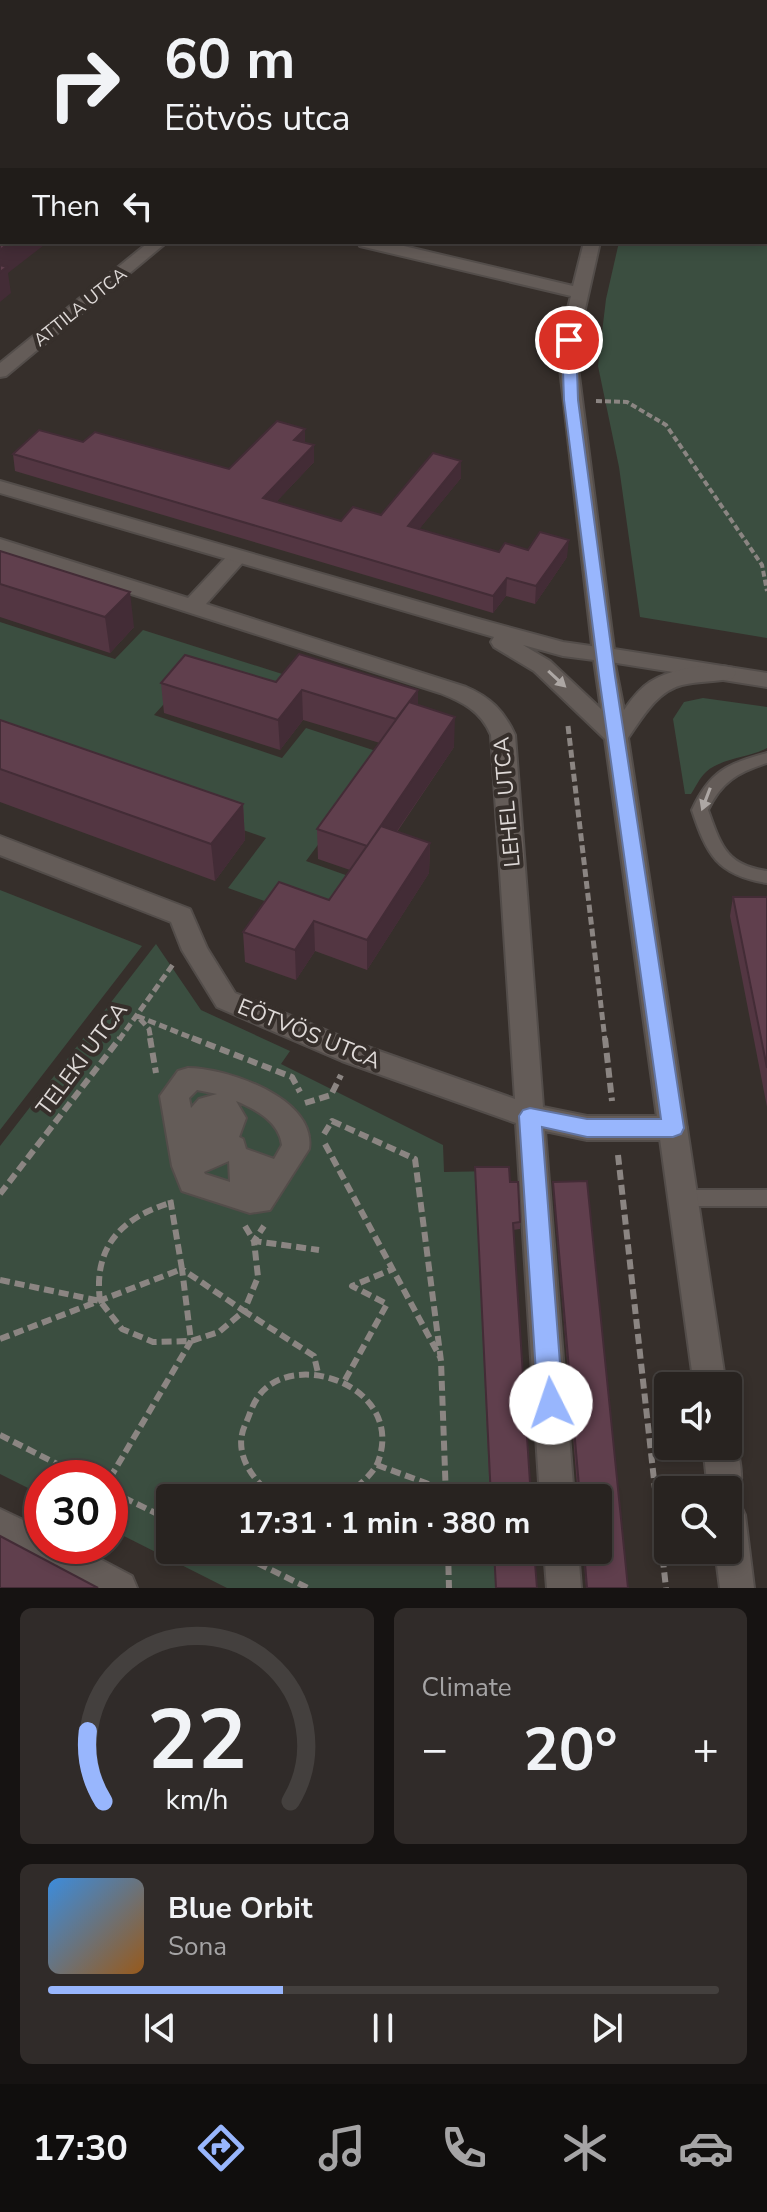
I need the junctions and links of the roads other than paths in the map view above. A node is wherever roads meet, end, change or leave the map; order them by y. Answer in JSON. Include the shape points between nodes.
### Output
{"nodes":[{"id":1,"x":157,"y":244,"type":"edge"},
{"id":2,"x":374,"y":244,"type":"edge"},
{"id":3,"x":591,"y":244,"type":"edge"},
{"id":4,"x":579,"y":293,"type":"junction"},
{"id":5,"x":0,"y":372,"type":"edge"},
{"id":6,"x":0,"y":487,"type":"edge"},
{"id":7,"x":0,"y":545,"type":"edge"},
{"id":8,"x":238,"y":556,"type":"junction"},
{"id":9,"x":191,"y":607,"type":"junction"},
{"id":10,"x":467,"y":623,"type":"junction"},
{"id":11,"x":604,"y":654,"type":"junction"},
{"id":12,"x":725,"y":673,"type":"junction"},
{"id":13,"x":767,"y":680,"type":"edge"},
{"id":14,"x":616,"y":737,"type":"junction"},
{"id":15,"x":767,"y":758,"type":"edge"},
{"id":16,"x":0,"y":845,"type":"edge"},
{"id":17,"x":767,"y":877,"type":"edge"},
{"id":18,"x":530,"y":1116,"type":"junction"},
{"id":19,"x":673,"y":1128,"type":"junction"},
{"id":20,"x":216,"y":1138,"type":"junction"},
{"id":21,"x":280,"y":1174,"type":"junction"},
{"id":22,"x":178,"y":1178,"type":"junction"},
{"id":23,"x":683,"y":1198,"type":"junction"},
{"id":24,"x":767,"y":1198,"type":"edge"},
{"id":25,"x":236,"y":1207,"type":"junction"},
{"id":26,"x":708,"y":1372,"type":"edge"},
{"id":27,"x":556,"y":1484,"type":"edge"},
{"id":28,"x":0,"y":1525,"type":"edge"},
{"id":29,"x":562,"y":1564,"type":"edge"},
{"id":30,"x":734,"y":1564,"type":"edge"},
{"id":31,"x":120,"y":1588,"type":"edge"},
{"id":32,"x":564,"y":1588,"type":"edge"},
{"id":33,"x":737,"y":1588,"type":"edge"}],
"edges":[{"from":1,"to":5,"type":"street","name":"ATTILA UTCA"},
{"from":2,"to":4,"type":"street"},
{"from":3,"to":4,"type":"street"},
{"from":4,"to":11,"type":"street","via":[[569,340],[571,400]]},
{"from":6,"to":8,"type":"street"},
{"from":7,"to":9,"type":"street","name":"LEHEL UTCA"},
{"from":8,"to":9,"type":"street"},
{"from":8,"to":10,"type":"street"},
{"from":9,"to":18,"type":"street","name":"LEHEL UTCA","via":[[475,698],[498,722]]},
{"from":10,"to":11,"type":"street","via":[[563,649]]},
{"from":10,"to":14,"type":"street","one_way":true,"via":[[542,666]]},
{"from":11,"to":12,"type":"street"},
{"from":11,"to":14,"type":"street"},
{"from":12,"to":13,"type":"street"},
{"from":12,"to":14,"type":"street","via":[[677,677],[652,689]]},
{"from":14,"to":19,"type":"street"},
{"from":15,"to":17,"type":"lane","one_way":true,"via":[[712,783],[700,810],[714,853],[733,869]]},
{"from":16,"to":18,"type":"street","name":"EÖTVÖS UTCA","via":[[181,916],[226,1000],[352,1053]]},
{"from":18,"to":19,"type":"street","name":"EÖTVÖS UTCA","via":[[587,1128]]},
{"from":18,"to":27,"type":"street","name":"LEHEL UTCA"},
{"from":19,"to":23,"type":"street"},
{"from":20,"to":21,"type":"street"},
{"from":20,"to":21,"type":"street","via":[[174,1096],[188,1079],[214,1082],[274,1106],[296,1138]]},
{"from":20,"to":22,"type":"street"},
{"from":20,"to":22,"type":"street"},
{"from":20,"to":25,"type":"street","via":[[245,1183]]},
{"from":21,"to":25,"type":"street","via":[[260,1201]]},
{"from":22,"to":25,"type":"street"},
{"from":23,"to":24,"type":"lane"},
{"from":23,"to":26,"type":"street"},
{"from":28,"to":31,"type":"street"},
{"from":29,"to":32,"type":"street"},
{"from":30,"to":33,"type":"street"}]}
